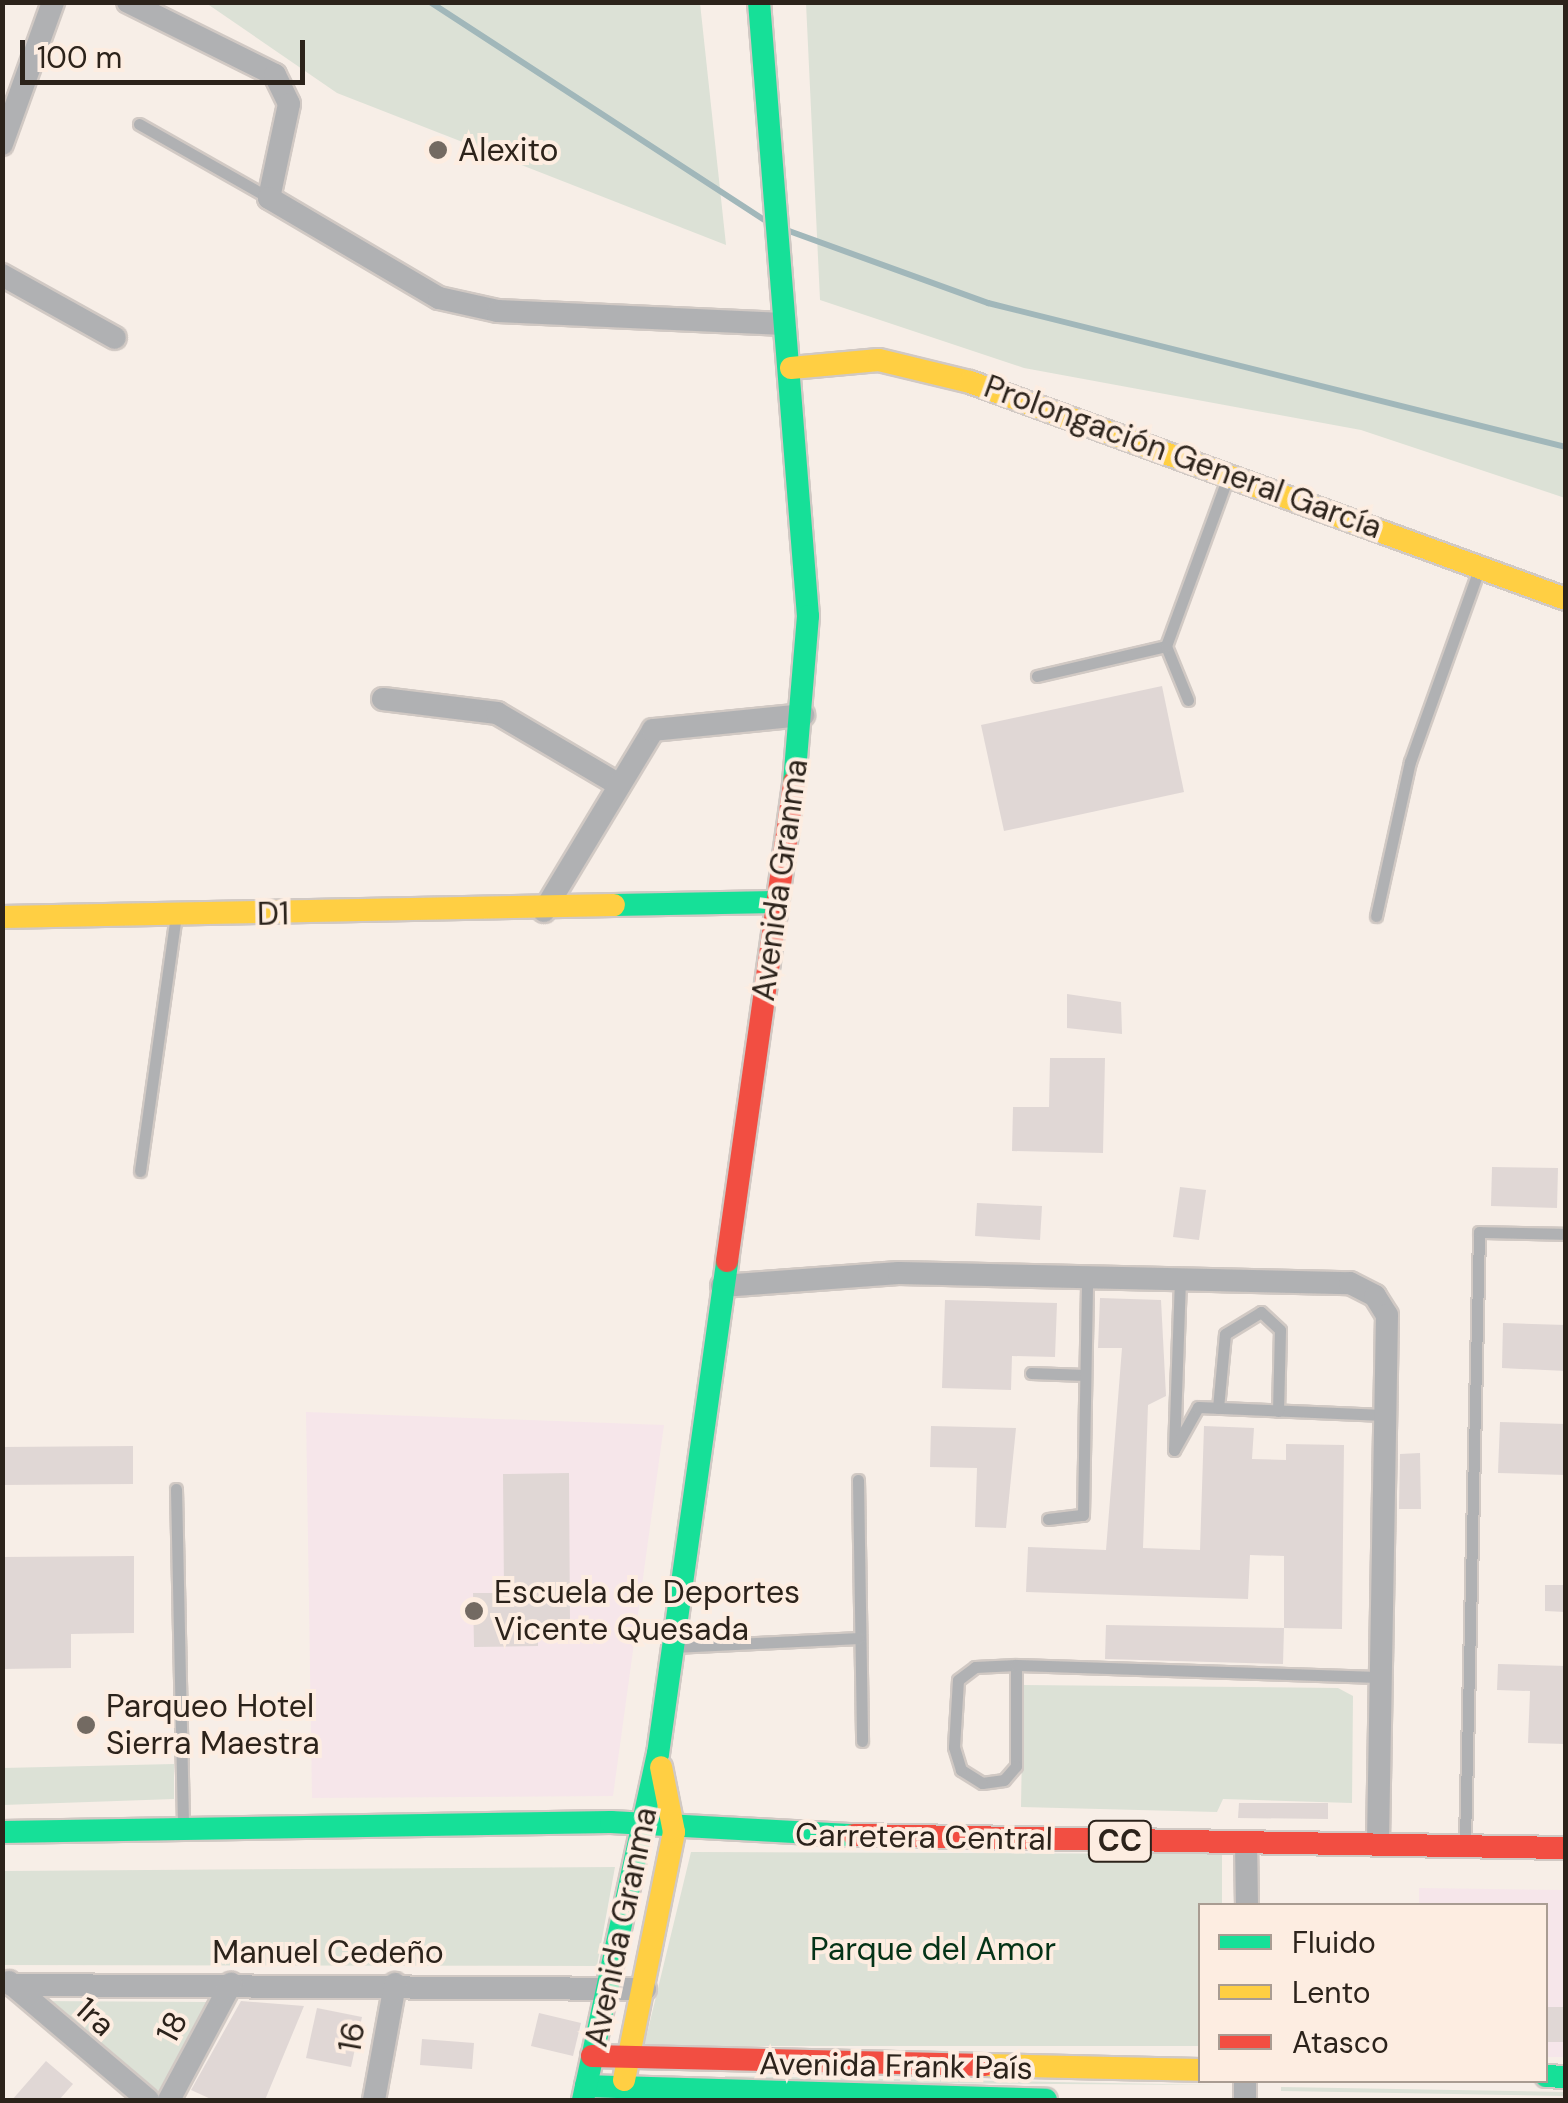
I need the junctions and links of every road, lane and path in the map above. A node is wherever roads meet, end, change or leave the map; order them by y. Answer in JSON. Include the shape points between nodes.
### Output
{"nodes":[{"id":1,"x":53,"y":2,"type":"edge"},
{"id":2,"x":128,"y":2,"type":"edge"},
{"id":3,"x":760,"y":2,"type":"edge"},
{"id":4,"x":139,"y":124,"type":"dead end"},
{"id":5,"x":2,"y":144,"type":"edge"},
{"id":6,"x":269,"y":198,"type":"junction"},
{"id":7,"x":2,"y":275,"type":"edge"},
{"id":8,"x":784,"y":324,"type":"junction"},
{"id":9,"x":115,"y":338,"type":"dead end"},
{"id":10,"x":791,"y":368,"type":"junction"},
{"id":11,"x":1230,"y":473,"type":"junction"},
{"id":12,"x":1481,"y":563,"type":"junction"},
{"id":13,"x":1566,"y":599,"type":"edge"},
{"id":14,"x":1166,"y":646,"type":"junction"},
{"id":15,"x":1037,"y":676,"type":"dead end"},
{"id":16,"x":382,"y":699,"type":"dead end"},
{"id":17,"x":1188,"y":700,"type":"dead end"},
{"id":18,"x":803,"y":714,"type":"junction"},
{"id":19,"x":619,"y":785,"type":"junction"},
{"id":20,"x":776,"y":902,"type":"junction"},
{"id":21,"x":544,"y":911,"type":"junction"},
{"id":22,"x":176,"y":915,"type":"junction"},
{"id":23,"x":1376,"y":916,"type":"dead end"},
{"id":24,"x":2,"y":917,"type":"edge"},
{"id":25,"x":140,"y":1171,"type":"dead end"},
{"id":26,"x":1566,"y":1234,"type":"edge"},
{"id":27,"x":1088,"y":1278,"type":"junction"},
{"id":28,"x":1180,"y":1279,"type":"junction"},
{"id":29,"x":722,"y":1286,"type":"junction"},
{"id":30,"x":1031,"y":1373,"type":"dead end"},
{"id":31,"x":1086,"y":1374,"type":"junction"},
{"id":32,"x":1218,"y":1408,"type":"junction"},
{"id":33,"x":1278,"y":1411,"type":"junction"},
{"id":34,"x":1384,"y":1415,"type":"junction"},
{"id":35,"x":858,"y":1480,"type":"dead end"},
{"id":36,"x":176,"y":1489,"type":"dead end"},
{"id":37,"x":1048,"y":1519,"type":"dead end"},
{"id":38,"x":859,"y":1638,"type":"junction"},
{"id":39,"x":673,"y":1647,"type":"junction"},
{"id":40,"x":1016,"y":1665,"type":"junction"},
{"id":41,"x":1380,"y":1677,"type":"junction"},
{"id":42,"x":862,"y":1741,"type":"dead end"},
{"id":43,"x":658,"y":1754,"type":"junction"},
{"id":44,"x":183,"y":1826,"type":"junction"},
{"id":45,"x":642,"y":1830,"type":"junction"},
{"id":46,"x":2,"y":1832,"type":"edge"},
{"id":47,"x":674,"y":1832,"type":"junction"},
{"id":48,"x":1246,"y":1842,"type":"junction"},
{"id":49,"x":1378,"y":1842,"type":"junction"},
{"id":50,"x":1464,"y":1845,"type":"junction"},
{"id":51,"x":1566,"y":1848,"type":"edge"},
{"id":52,"x":2,"y":1854,"type":"edge"},
{"id":53,"x":1246,"y":1903,"type":"edge"},
{"id":54,"x":7,"y":1981,"type":"edge"},
{"id":55,"x":231,"y":1984,"type":"junction"},
{"id":56,"x":394,"y":1984,"type":"junction"},
{"id":57,"x":607,"y":1988,"type":"junction"},
{"id":58,"x":644,"y":1989,"type":"junction"},
{"id":59,"x":592,"y":2056,"type":"junction"},
{"id":60,"x":628,"y":2062,"type":"junction"},
{"id":61,"x":1198,"y":2070,"type":"edge"},
{"id":62,"x":584,"y":2093,"type":"edge"},
{"id":63,"x":621,"y":2095,"type":"edge"},
{"id":64,"x":148,"y":2100,"type":"edge"},
{"id":65,"x":169,"y":2100,"type":"edge"},
{"id":66,"x":374,"y":2100,"type":"edge"},
{"id":67,"x":1046,"y":2100,"type":"edge"}],
"edges":[{"from":1,"to":5,"type":"street"},
{"from":2,"to":6,"type":"street","via":[[275,76],[289,104]]},
{"from":3,"to":8,"type":"main road","name":"Avenida Granma"},
{"from":4,"to":6,"type":"lane"},
{"from":6,"to":8,"type":"street","via":[[439,298],[498,310]]},
{"from":7,"to":9,"type":"street"},
{"from":8,"to":10,"type":"main road","name":"Avenida Granma"},
{"from":10,"to":11,"type":"main road","name":"Prolongación General García","via":[[897,364]]},
{"from":10,"to":18,"type":"main road","name":"Avenida Granma","via":[[808,616]]},
{"from":11,"to":12,"type":"main road","name":"Prolongación General García"},
{"from":11,"to":14,"type":"lane"},
{"from":12,"to":13,"type":"main road","name":"Prolongación General García"},
{"from":12,"to":23,"type":"lane","via":[[1410,762]]},
{"from":14,"to":15,"type":"lane"},
{"from":14,"to":17,"type":"lane"},
{"from":16,"to":19,"type":"street","via":[[497,713]]},
{"from":18,"to":19,"type":"street","via":[[653,730]]},
{"from":18,"to":20,"type":"main road","name":"Avenida Granma"},
{"from":19,"to":21,"type":"street"},
{"from":20,"to":21,"type":"main road","name":"D1"},
{"from":20,"to":29,"type":"main road","name":"Avenida Granma"},
{"from":21,"to":22,"type":"main road","name":"D1"},
{"from":22,"to":24,"type":"main road","name":"D1"},
{"from":22,"to":25,"type":"lane"},
{"from":26,"to":50,"type":"lane","via":[[1479,1232]]},
{"from":27,"to":28,"type":"street"},
{"from":27,"to":29,"type":"street","via":[[899,1273]]},
{"from":27,"to":31,"type":"lane"},
{"from":28,"to":32,"type":"lane","via":[[1174,1450],[1198,1408]]},
{"from":28,"to":34,"type":"street","via":[[1350,1283],[1375,1296],[1387,1314]]},
{"from":29,"to":39,"type":"main road","name":"Avenida Granma"},
{"from":30,"to":31,"type":"lane"},
{"from":31,"to":37,"type":"lane","via":[[1083,1515]]},
{"from":32,"to":33,"type":"lane"},
{"from":32,"to":33,"type":"lane","via":[[1225,1334],[1262,1312],[1280,1330]]},
{"from":33,"to":34,"type":"lane"},
{"from":34,"to":41,"type":"street"},
{"from":35,"to":38,"type":"lane"},
{"from":36,"to":44,"type":"lane"},
{"from":38,"to":39,"type":"lane"},
{"from":38,"to":42,"type":"lane"},
{"from":39,"to":43,"type":"main road","name":"Avenida Granma"},
{"from":40,"to":40,"type":"lane","via":[[975,1667],[958,1680],[954,1747],[961,1770],[982,1783],[1004,1780],[1016,1766]]},
{"from":40,"to":41,"type":"lane"},
{"from":41,"to":49,"type":"street"},
{"from":43,"to":45,"type":"main road","name":"Avenida Granma"},
{"from":43,"to":47,"type":"main road","name":"Avenida Granma"},
{"from":44,"to":45,"type":"main road","name":"Carretera Central","number":"CC","via":[[611,1822]]},
{"from":44,"to":46,"type":"main road","name":"Carretera Central","number":"CC"},
{"from":45,"to":47,"type":"main road","name":"Carretera Central","number":"CC"},
{"from":45,"to":52,"type":"main road","name":"Carretera Central","number":"CC","via":[[606,1844]]},
{"from":45,"to":57,"type":"main road","name":"Avenida Granma"},
{"from":47,"to":48,"type":"main road","name":"Carretera Central","number":"CC"},
{"from":47,"to":58,"type":"main road","name":"Avenida Granma"},
{"from":48,"to":49,"type":"main road","name":"Carretera Central","number":"CC"},
{"from":48,"to":53,"type":"street"},
{"from":49,"to":50,"type":"main road","name":"Carretera Central","number":"CC"},
{"from":50,"to":51,"type":"main road","name":"Carretera Central","number":"CC"},
{"from":54,"to":55,"type":"street","name":"Manuel Cedeño"},
{"from":54,"to":64,"type":"street","name":"1ra"},
{"from":55,"to":56,"type":"street","name":"Manuel Cedeño"},
{"from":55,"to":65,"type":"street","name":"18"},
{"from":56,"to":57,"type":"street","name":"Manuel Cedeño"},
{"from":56,"to":66,"type":"street","name":"16"},
{"from":57,"to":58,"type":"street","name":"Manuel Cedeño"},
{"from":57,"to":59,"type":"main road","name":"Avenida Granma"},
{"from":58,"to":60,"type":"main road","name":"Avenida Granma"},
{"from":59,"to":60,"type":"main road","name":"Avenida Frank País"},
{"from":59,"to":62,"type":"main road","name":"Avenida Granma"},
{"from":60,"to":61,"type":"main road","name":"Avenida Frank País"},
{"from":60,"to":63,"type":"main road","name":"Avenida Granma"},
{"from":62,"to":63,"type":"main road","name":"Avenida Frank País"},
{"from":63,"to":67,"type":"main road","name":"Avenida Frank País"}]}
